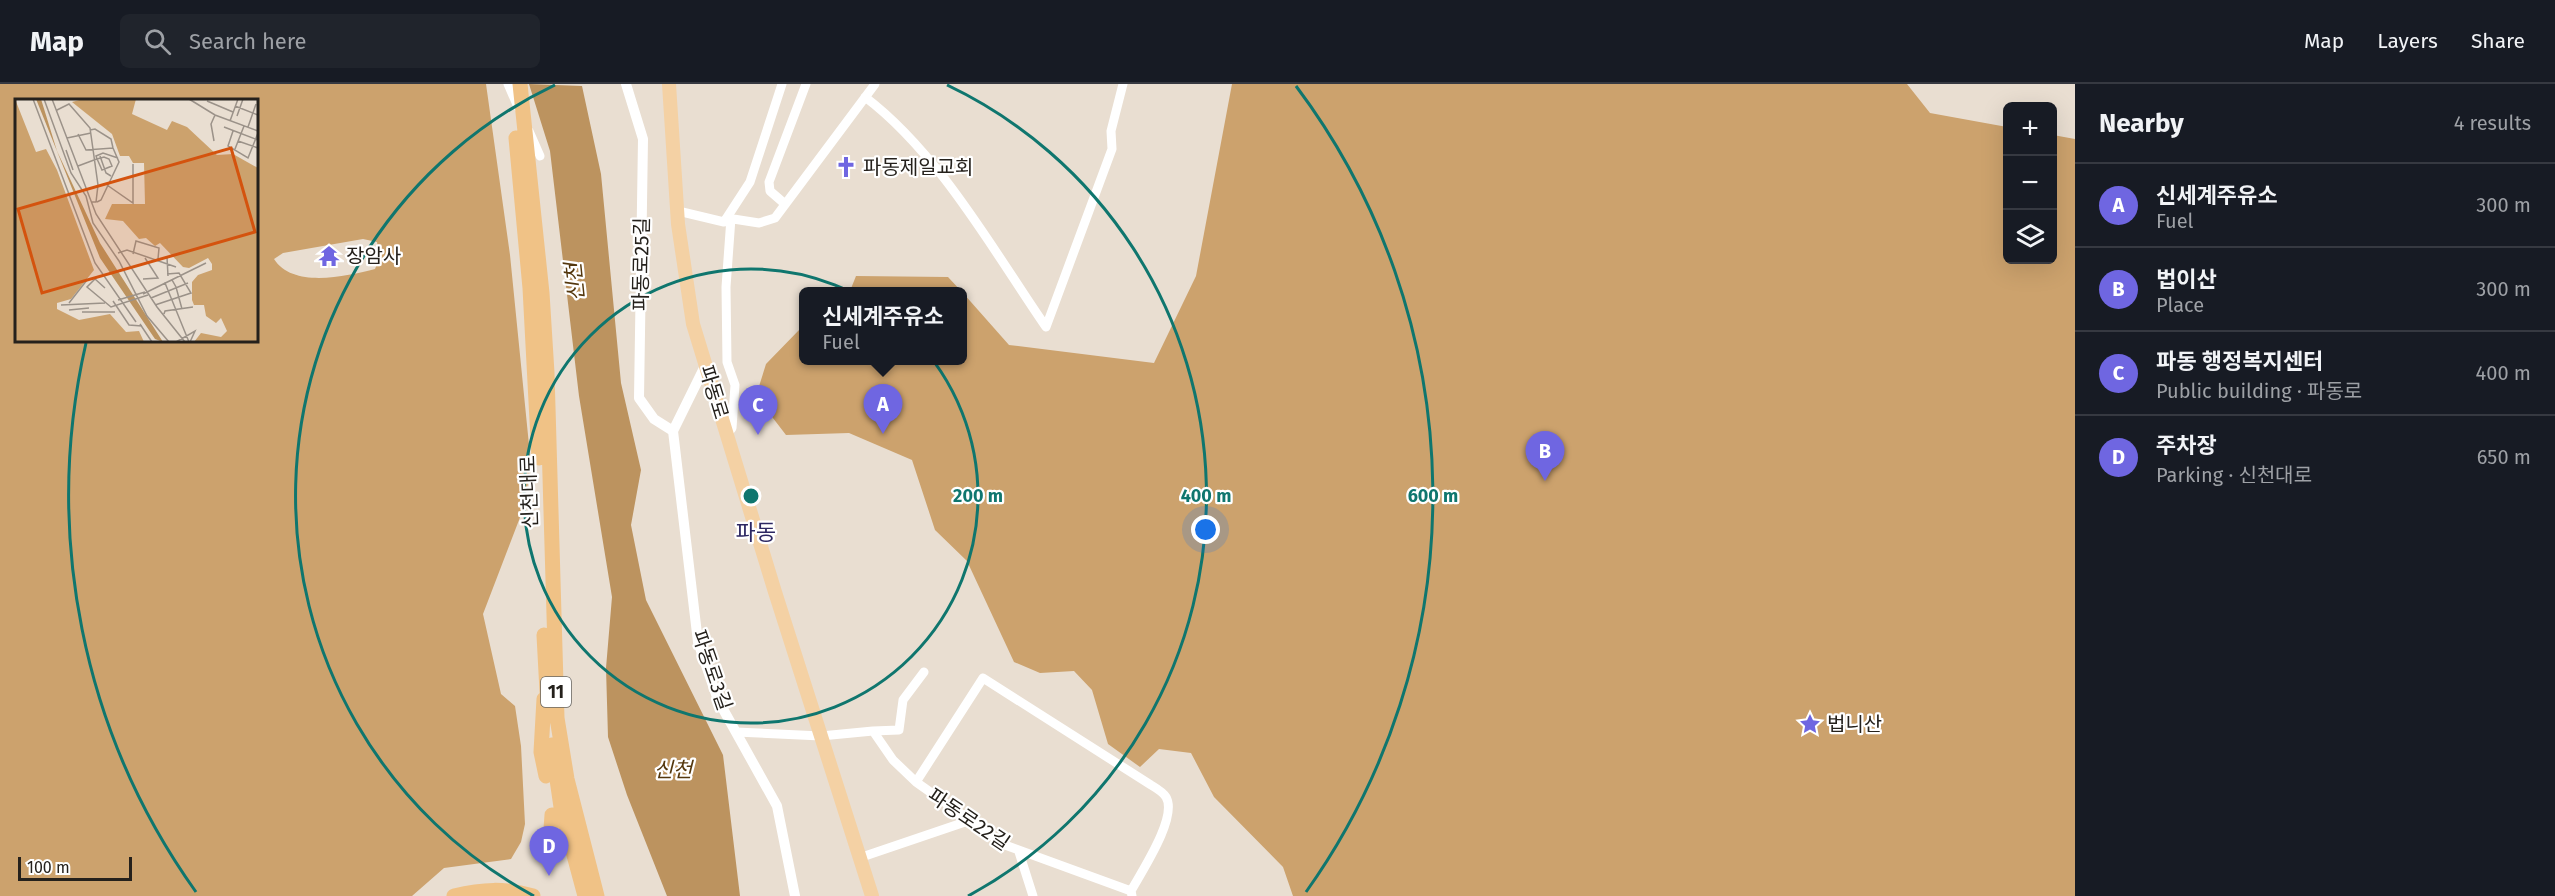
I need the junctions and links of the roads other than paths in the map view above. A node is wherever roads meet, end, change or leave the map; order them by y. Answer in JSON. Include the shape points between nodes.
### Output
{"nodes":[{"id":1,"x":509,"y":84,"type":"edge"},
{"id":2,"x":520,"y":84,"type":"edge"},
{"id":3,"x":626,"y":84,"type":"edge"},
{"id":4,"x":669,"y":84,"type":"edge"},
{"id":5,"x":782,"y":84,"type":"edge"},
{"id":6,"x":806,"y":84,"type":"edge"},
{"id":7,"x":875,"y":84,"type":"edge"},
{"id":8,"x":1123,"y":84,"type":"edge"},
{"id":9,"x":865,"y":97,"type":"junction"},
{"id":10,"x":540,"y":156,"type":"dead end"},
{"id":11,"x":785,"y":204,"type":"junction"},
{"id":12,"x":678,"y":211,"type":"junction"},
{"id":13,"x":729,"y":218,"type":"junction"},
{"id":14,"x":706,"y":364,"type":"junction"},
{"id":15,"x":673,"y":431,"type":"junction"},
{"id":16,"x":727,"y":434,"type":"junction"},
{"id":17,"x":545,"y":485,"type":"junction"},
{"id":18,"x":554,"y":640,"type":"junction"},
{"id":19,"x":924,"y":672,"type":"dead end"},
{"id":20,"x":545,"y":684,"type":"junction"},
{"id":21,"x":873,"y":731,"type":"junction"},
{"id":22,"x":736,"y":732,"type":"junction"},
{"id":23,"x":821,"y":735,"type":"junction"},
{"id":24,"x":916,"y":782,"type":"junction"},
{"id":25,"x":552,"y":815,"type":"junction"},
{"id":26,"x":968,"y":820,"type":"junction"},
{"id":27,"x":1019,"y":852,"type":"junction"},
{"id":28,"x":549,"y":856,"type":"dead end"},
{"id":29,"x":859,"y":858,"type":"junction"},
{"id":30,"x":1132,"y":893,"type":"edge"},
{"id":31,"x":454,"y":896,"type":"edge"},
{"id":32,"x":533,"y":896,"type":"edge"},
{"id":33,"x":575,"y":896,"type":"edge"},
{"id":34,"x":585,"y":896,"type":"edge"},
{"id":35,"x":597,"y":896,"type":"edge"},
{"id":36,"x":606,"y":896,"type":"edge"},
{"id":37,"x":795,"y":896,"type":"edge"},
{"id":38,"x":872,"y":896,"type":"edge"},
{"id":39,"x":1033,"y":896,"type":"edge"}],
"edges":[{"from":1,"to":10,"type":"street"},
{"from":1,"to":17,"type":"highway","name":"신천대로","number":"11"},
{"from":2,"to":17,"type":"highway","name":"신천대로","number":"11","via":[[542,293]]},
{"from":3,"to":15,"type":"street","name":"파동로25길","via":[[643,139],[639,398],[654,419]]},
{"from":4,"to":12,"type":"main road","name":"파동로"},
{"from":5,"to":13,"type":"street","via":[[750,182]]},
{"from":6,"to":11,"type":"street","via":[[769,182],[770,191]]},
{"from":7,"to":9,"type":"street"},
{"from":8,"to":9,"type":"street","via":[[1111,131],[1112,149],[1046,327],[931,159]]},
{"from":9,"to":11,"type":"street"},
{"from":11,"to":13,"type":"street","via":[[775,218],[759,223]]},
{"from":12,"to":13,"type":"street","via":[[724,222]]},
{"from":12,"to":14,"type":"main road","name":"파동로","via":[[693,324]]},
{"from":13,"to":16,"type":"street","via":[[727,362],[735,385],[732,428]]},
{"from":14,"to":15,"type":"street"},
{"from":14,"to":16,"type":"main road","name":"파동로"},
{"from":15,"to":22,"type":"street","name":"파동로3길","via":[[698,642],[718,700]]},
{"from":16,"to":23,"type":"main road","name":"파동로"},
{"from":17,"to":18,"type":"highway","name":"신천대로","number":"11"},
{"from":17,"to":20,"type":"highway","name":"신천대로","number":"11"},
{"from":18,"to":35,"type":"highway","name":"신천대로","number":"11","via":[[557,718],[567,779]]},
{"from":18,"to":36,"type":"highway","number":"11","via":[[571,749],[597,873]]},
{"from":19,"to":21,"type":"street","via":[[903,700],[899,729]]},
{"from":20,"to":25,"type":"highway","number":"11","via":[[541,752]]},
{"from":20,"to":34,"type":"highway","name":"신천대로","number":"11","via":[[561,807]]},
{"from":21,"to":23,"type":"street"},
{"from":21,"to":24,"type":"street","name":"파동로22길","via":[[893,760]]},
{"from":22,"to":23,"type":"street"},
{"from":22,"to":37,"type":"street","name":"파동로3길","via":[[777,806]]},
{"from":23,"to":29,"type":"main road","name":"파동로"},
{"from":24,"to":26,"type":"street","name":"파동로22길"},
{"from":24,"to":30,"type":"street","via":[[983,678],[1166,797],[1166,824]]},
{"from":25,"to":28,"type":"highway"},
{"from":25,"to":33,"type":"highway","number":"11"},
{"from":26,"to":27,"type":"street","name":"파동로22길"},
{"from":26,"to":29,"type":"street"},
{"from":27,"to":30,"type":"street","name":"파동로22길"},
{"from":27,"to":39,"type":"street"},
{"from":29,"to":38,"type":"main road","name":"파동로"},
{"from":31,"to":32,"type":"highway","via":[[484,889],[510,889]]}]}
